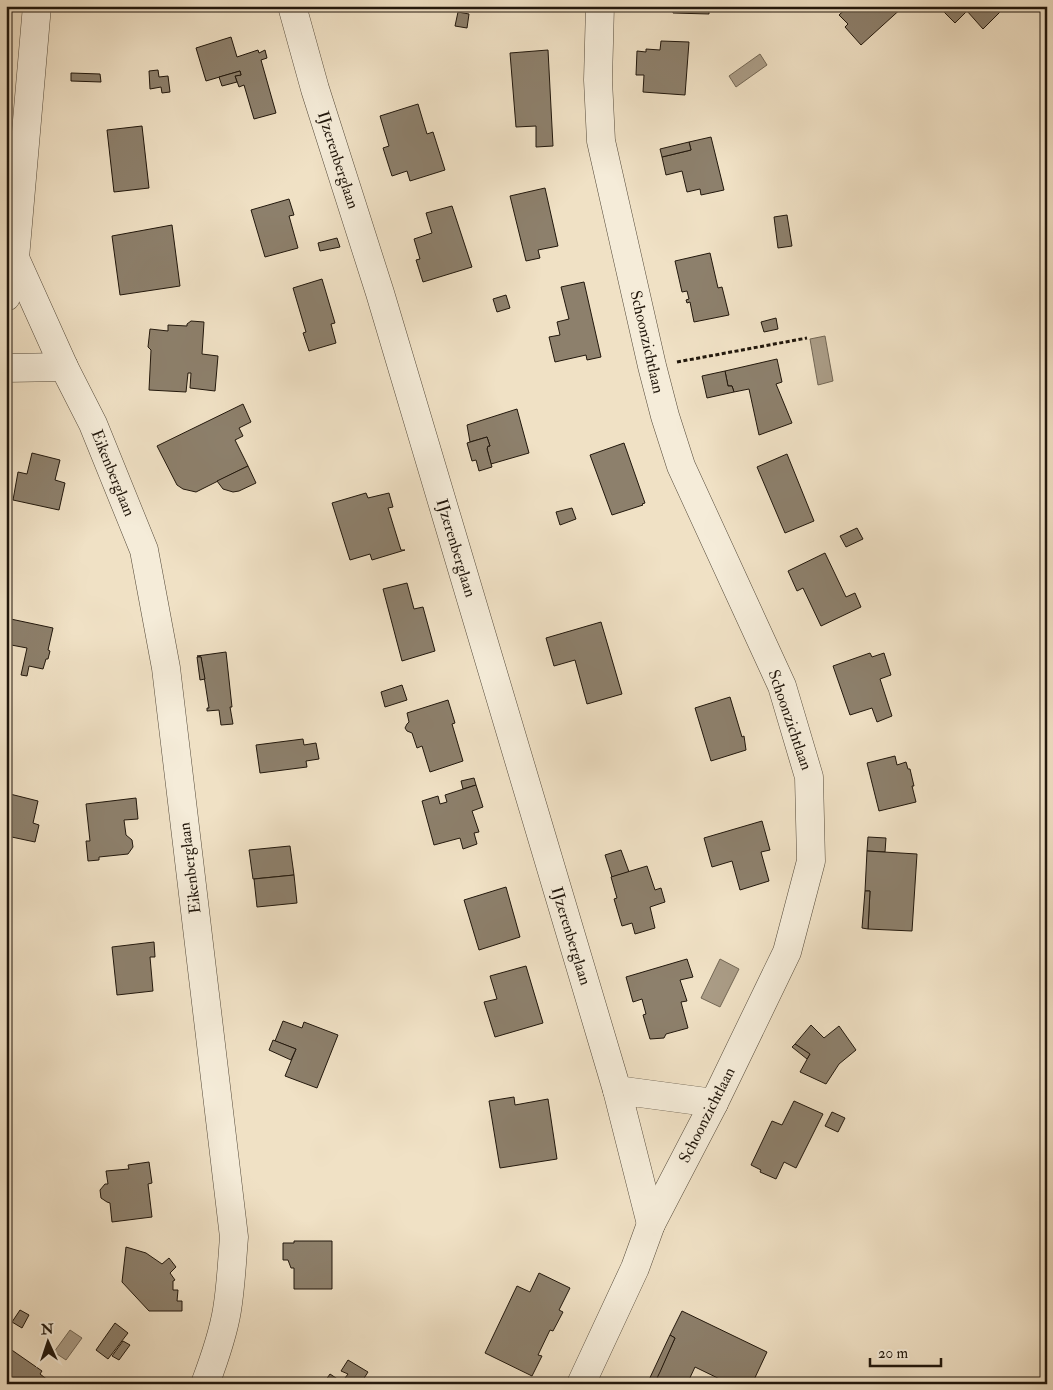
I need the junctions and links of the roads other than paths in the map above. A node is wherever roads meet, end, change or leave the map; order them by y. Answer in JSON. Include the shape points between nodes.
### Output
{"nodes":[{"id":1,"x":37,"y":6,"type":"edge"},
{"id":2,"x":292,"y":6,"type":"edge"},
{"id":3,"x":600,"y":6,"type":"edge"},
{"id":4,"x":16,"y":258,"type":"junction"},
{"id":5,"x":6,"y":297,"type":"edge"},
{"id":6,"x":64,"y":367,"type":"junction"},
{"id":7,"x":6,"y":368,"type":"edge"},
{"id":8,"x":617,"y":1090,"type":"junction"},
{"id":9,"x":714,"y":1103,"type":"junction"},
{"id":10,"x":651,"y":1224,"type":"junction"},
{"id":11,"x":205,"y":1384,"type":"edge"},
{"id":12,"x":581,"y":1384,"type":"edge"}],
"edges":[{"from":1,"to":4,"type":"street"},
{"from":2,"to":8,"type":"street","name":"IJzerenberglaan"},
{"from":3,"to":9,"type":"street","name":"Schoonzichtlaan","via":[[598,80],[601,141],[665,416],[681,466],[782,686],[809,777],[811,861],[786,952]]},
{"from":4,"to":5,"type":"street"},
{"from":4,"to":6,"type":"street","name":"Eikenberglaan"},
{"from":6,"to":7,"type":"street"},
{"from":6,"to":11,"type":"street","name":"Eikenberglaan","via":[[93,424],[144,550],[166,668],[234,1237],[227,1312]]},
{"from":8,"to":9,"type":"street"},
{"from":8,"to":10,"type":"street","name":"IJzerenberglaan"},
{"from":9,"to":10,"type":"street","name":"Schoonzichtlaan"},
{"from":10,"to":12,"type":"street","name":"Schoonzichtlaan","via":[[635,1268]]}]}
